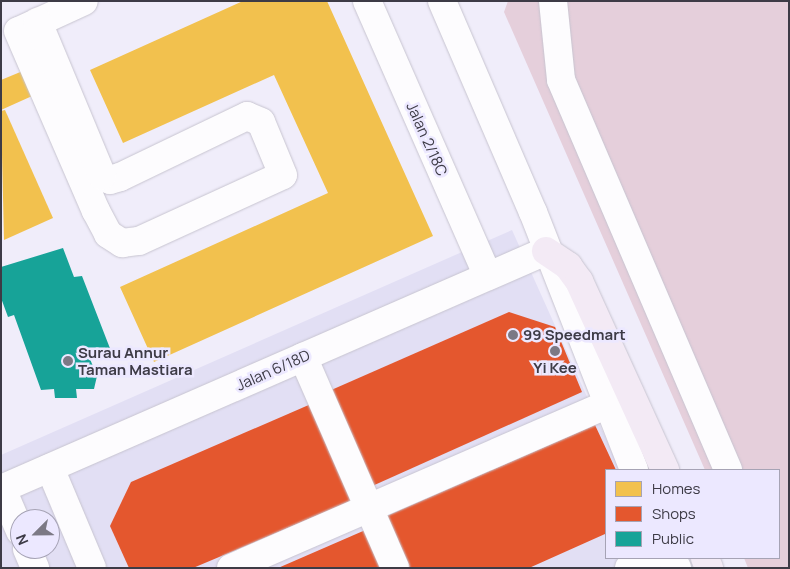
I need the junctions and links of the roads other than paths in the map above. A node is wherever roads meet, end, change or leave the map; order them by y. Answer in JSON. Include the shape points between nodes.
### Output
{"nodes":[{"id":1,"x":84,"y":1,"type":"edge"},
{"id":2,"x":367,"y":1,"type":"edge"},
{"id":3,"x":442,"y":1,"type":"edge"},
{"id":4,"x":553,"y":1,"type":"edge"},
{"id":5,"x":19,"y":30,"type":"edge"},
{"id":6,"x":546,"y":251,"type":"junction"},
{"id":7,"x":488,"y":276,"type":"junction"},
{"id":8,"x":303,"y":357,"type":"junction"},
{"id":9,"x":606,"y":405,"type":"junction"},
{"id":10,"x":50,"y":468,"type":"junction"},
{"id":11,"x":634,"y":469,"type":"edge"},
{"id":12,"x":665,"y":469,"type":"edge"},
{"id":13,"x":728,"y":469,"type":"edge"},
{"id":14,"x":2,"y":489,"type":"edge"},
{"id":15,"x":369,"y":508,"type":"junction"},
{"id":16,"x":10,"y":509,"type":"edge"},
{"id":17,"x":648,"y":559,"type":"edge"},
{"id":18,"x":92,"y":568,"type":"edge"},
{"id":19,"x":231,"y":568,"type":"edge"},
{"id":20,"x":395,"y":568,"type":"edge"},
{"id":21,"x":629,"y":568,"type":"edge"}],
"edges":[{"from":1,"to":5,"type":"street"},
{"from":2,"to":7,"type":"street","name":"Jalan 2/18C"},
{"from":3,"to":6,"type":"street"},
{"from":4,"to":13,"type":"street","via":[[561,80]]},
{"from":5,"to":5,"type":"street","via":[[96,211],[108,234],[122,243],[139,241],[283,175],[261,122],[247,116],[120,177],[110,180],[102,176]]},
{"from":6,"to":7,"type":"street","name":"Jalan 6/18D"},
{"from":6,"to":9,"type":"street"},
{"from":6,"to":12,"type":"highway","via":[[568,266],[580,281]]},
{"from":7,"to":8,"type":"street","name":"Jalan 6/18D"},
{"from":8,"to":10,"type":"street","name":"Jalan 6/18D"},
{"from":8,"to":15,"type":"street"},
{"from":9,"to":11,"type":"street"},
{"from":9,"to":15,"type":"street"},
{"from":10,"to":14,"type":"street","name":"Jalan 6/18D"},
{"from":10,"to":18,"type":"street"},
{"from":14,"to":16,"type":"street"},
{"from":15,"to":19,"type":"street"},
{"from":15,"to":20,"type":"street"},
{"from":17,"to":21,"type":"street"}]}
